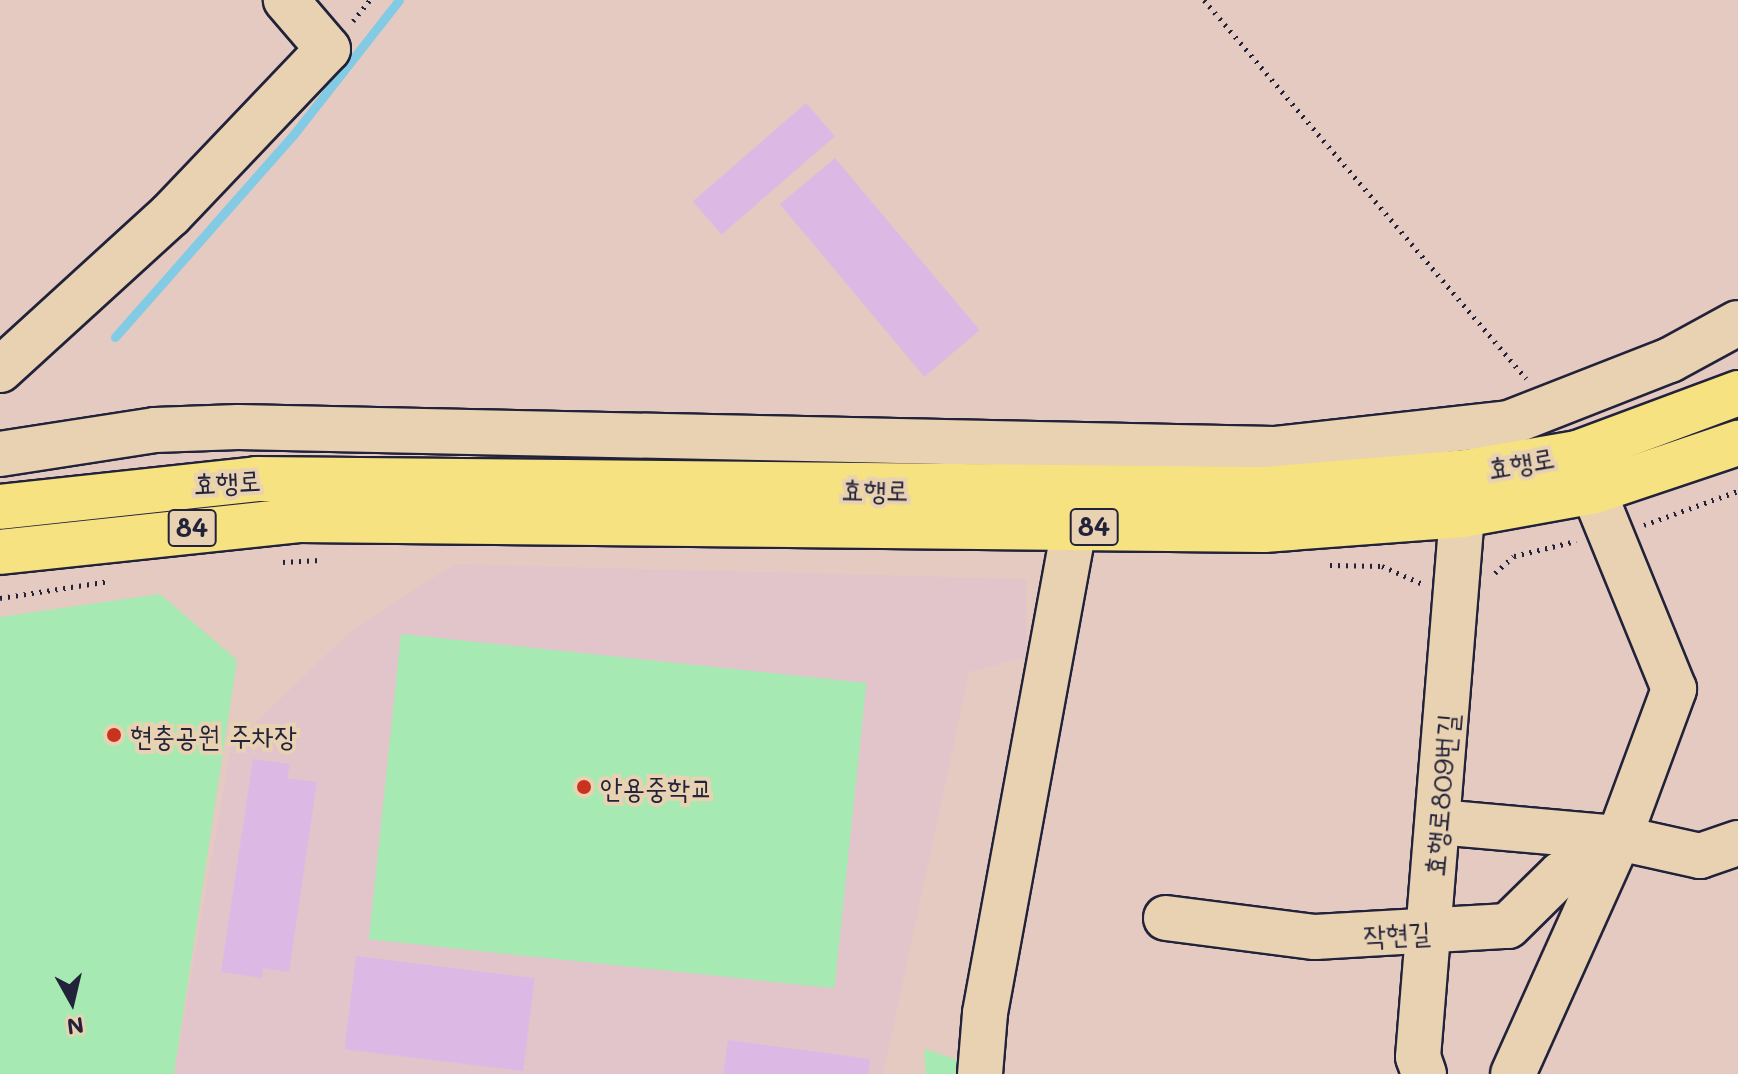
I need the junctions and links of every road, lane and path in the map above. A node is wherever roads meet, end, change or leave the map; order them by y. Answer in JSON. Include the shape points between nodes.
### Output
{"nodes":[{"id":1,"x":286,"y":0,"type":"edge"},
{"id":2,"x":1204,"y":0,"type":"edge"},
{"id":3,"x":1738,"y":323,"type":"edge"},
{"id":4,"x":0,"y":370,"type":"edge"},
{"id":5,"x":1738,"y":393,"type":"edge"},
{"id":6,"x":1552,"y":411,"type":"junction"},
{"id":7,"x":1738,"y":443,"type":"edge"},
{"id":8,"x":0,"y":454,"type":"edge"},
{"id":9,"x":1738,"y":462,"type":"edge"},
{"id":10,"x":1586,"y":472,"type":"junction"},
{"id":11,"x":1653,"y":475,"type":"junction"},
{"id":12,"x":385,"y":501,"type":"junction"},
{"id":13,"x":727,"y":505,"type":"junction"},
{"id":14,"x":0,"y":507,"type":"edge"},
{"id":15,"x":1264,"y":509,"type":"junction"},
{"id":16,"x":1462,"y":515,"type":"junction"},
{"id":17,"x":1074,"y":527,"type":"junction"},
{"id":18,"x":0,"y":552,"type":"edge"},
{"id":19,"x":1438,"y":822,"type":"junction"},
{"id":20,"x":1738,"y":843,"type":"edge"},
{"id":21,"x":1613,"y":851,"type":"junction"},
{"id":22,"x":1166,"y":918,"type":"dead end"},
{"id":23,"x":1429,"y":931,"type":"junction"},
{"id":24,"x":980,"y":1074,"type":"edge"},
{"id":25,"x":1424,"y":1074,"type":"edge"},
{"id":26,"x":1513,"y":1074,"type":"edge"}],
"edges":[{"from":1,"to":4,"type":"street","via":[[328,49],[170,215]]},
{"from":2,"to":6,"type":"path"},
{"from":3,"to":6,"type":"street"},
{"from":5,"to":10,"type":"main road","name":"효행로","number":"84"},
{"from":6,"to":8,"type":"street","via":[[1509,423],[1274,449],[238,427],[155,430]]},
{"from":6,"to":10,"type":"street"},
{"from":7,"to":11,"type":"main road","name":"효행로","number":"84"},
{"from":9,"to":11,"type":"street"},
{"from":10,"to":11,"type":"main road","name":"효행로","number":"84"},
{"from":10,"to":15,"type":"main road","name":"효행로","number":"84","via":[[1467,472]]},
{"from":10,"to":16,"type":"main road","name":"효행로","number":"84"},
{"from":10,"to":21,"type":"street","via":[[1674,689]]},
{"from":12,"to":13,"type":"main road","name":"효행로","number":"84"},
{"from":12,"to":14,"type":"main road","name":"효행로","number":"84","via":[[170,484]]},
{"from":12,"to":18,"type":"main road","name":"효행로","number":"84"},
{"from":13,"to":15,"type":"main road","name":"효행로","number":"84"},
{"from":13,"to":17,"type":"main road","name":"효행로","number":"84"},
{"from":15,"to":16,"type":"main road","name":"효행로","number":"84"},
{"from":15,"to":17,"type":"main road","name":"효행로","number":"84"},
{"from":16,"to":19,"type":"street","name":"효행로809번길"},
{"from":17,"to":24,"type":"street","via":[[985,1013]]},
{"from":19,"to":21,"type":"street"},
{"from":19,"to":23,"type":"street","name":"효행로809번길"},
{"from":20,"to":21,"type":"street","via":[[1700,856]]},
{"from":21,"to":23,"type":"street","name":"작현길","via":[[1561,874],[1508,926]]},
{"from":21,"to":26,"type":"street"},
{"from":22,"to":23,"type":"street","name":"작현길","via":[[1315,937]]},
{"from":23,"to":25,"type":"street","name":"효행로809번길","via":[[1418,1057]]}]}
